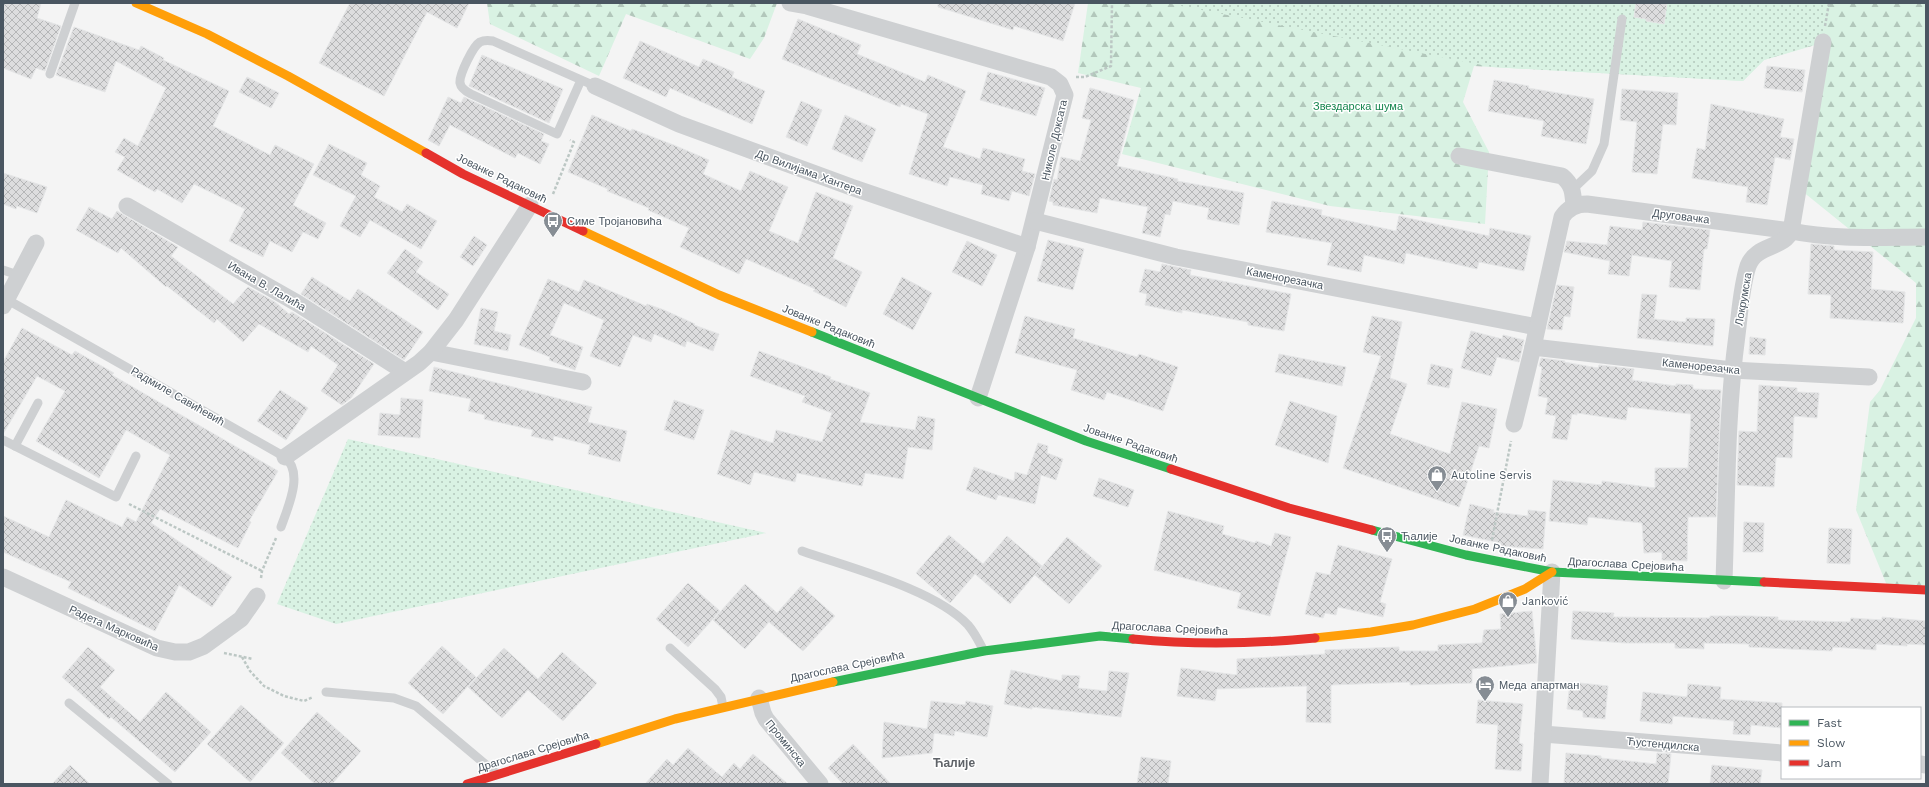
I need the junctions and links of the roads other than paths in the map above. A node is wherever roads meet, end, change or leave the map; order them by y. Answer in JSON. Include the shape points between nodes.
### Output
{"nodes":[{"id":1,"x":75,"y":3,"type":"edge"},
{"id":2,"x":136,"y":3,"type":"edge"},
{"id":3,"x":790,"y":3,"type":"edge"},
{"id":4,"x":1622,"y":19,"type":"dead end"},
{"id":5,"x":1823,"y":42,"type":"dead end"},
{"id":6,"x":50,"y":74,"type":"dead end"},
{"id":7,"x":588,"y":83,"type":"junction"},
{"id":8,"x":1459,"y":156,"type":"dead end"},
{"id":9,"x":1573,"y":189,"type":"junction"},
{"id":10,"x":127,"y":206,"type":"dead end"},
{"id":11,"x":530,"y":206,"type":"junction"},
{"id":12,"x":1574,"y":206,"type":"junction"},
{"id":13,"x":1035,"y":221,"type":"junction"},
{"id":14,"x":1791,"y":231,"type":"junction"},
{"id":15,"x":1926,"y":237,"type":"edge"},
{"id":16,"x":36,"y":243,"type":"dead end"},
{"id":17,"x":1028,"y":247,"type":"junction"},
{"id":18,"x":11,"y":273,"type":"edge"},
{"id":19,"x":5,"y":302,"type":"edge"},
{"id":20,"x":1537,"y":327,"type":"junction"},
{"id":21,"x":1533,"y":347,"type":"junction"},
{"id":22,"x":431,"y":352,"type":"junction"},
{"id":23,"x":1732,"y":370,"type":"junction"},
{"id":24,"x":405,"y":372,"type":"junction"},
{"id":25,"x":1869,"y":377,"type":"dead end"},
{"id":26,"x":583,"y":382,"type":"dead end"},
{"id":27,"x":978,"y":398,"type":"junction"},
{"id":28,"x":38,"y":403,"type":"dead end"},
{"id":29,"x":1514,"y":424,"type":"road end"},
{"id":30,"x":3,"y":440,"type":"edge"},
{"id":31,"x":15,"y":446,"type":"junction"},
{"id":32,"x":136,"y":456,"type":"dead end"},
{"id":33,"x":285,"y":457,"type":"junction"},
{"id":34,"x":281,"y":527,"type":"road end"},
{"id":35,"x":802,"y":551,"type":"dead end"},
{"id":36,"x":1552,"y":572,"type":"junction"},
{"id":37,"x":3,"y":577,"type":"edge"},
{"id":38,"x":1724,"y":581,"type":"junction"},
{"id":39,"x":1926,"y":590,"type":"edge"},
{"id":40,"x":257,"y":596,"type":"road end"},
{"id":41,"x":670,"y":648,"type":"dead end"},
{"id":42,"x":984,"y":651,"type":"junction"},
{"id":43,"x":326,"y":692,"type":"road end"},
{"id":44,"x":759,"y":698,"type":"junction"},
{"id":45,"x":68,"y":704,"type":"dead end"},
{"id":46,"x":723,"y":707,"type":"junction"},
{"id":47,"x":1543,"y":734,"type":"junction"},
{"id":48,"x":1781,"y":753,"type":"edge"},
{"id":49,"x":498,"y":775,"type":"junction"},
{"id":50,"x":168,"y":784,"type":"edge"},
{"id":51,"x":467,"y":784,"type":"edge"},
{"id":52,"x":820,"y":784,"type":"edge"},
{"id":53,"x":1540,"y":784,"type":"edge"}],
"edges":[{"from":1,"to":6,"type":"lane"},
{"from":2,"to":11,"type":"main road","name":"Јованке Радаковић","via":[[207,34],[288,76],[463,174]]},
{"from":3,"to":13,"type":"street","name":"Николе Доксата","via":[[1051,77],[1060,84],[1065,95]]},
{"from":4,"to":9,"type":"lane","via":[[1604,144],[1592,171]]},
{"from":5,"to":14,"type":"street"},
{"from":7,"to":7,"type":"lane","via":[[493,41],[481,41],[472,50],[460,79],[460,84],[467,92],[557,134]]},
{"from":7,"to":17,"type":"street","name":"Др Вилијама Хантера","via":[[678,124],[851,187]]},
{"from":8,"to":9,"type":"street","via":[[1562,176]]},
{"from":9,"to":12,"type":"street"},
{"from":10,"to":24,"type":"street","name":"Ивана В. Лалића","via":[[297,303]]},
{"from":11,"to":22,"type":"street","via":[[477,288]]},
{"from":11,"to":27,"type":"main road","name":"Јованке Радаковић","via":[[719,294]]},
{"from":12,"to":14,"type":"street","name":"Друговачка","via":[[1587,204]]},
{"from":12,"to":20,"type":"street","via":[[1562,217]]},
{"from":13,"to":17,"type":"street","name":"Николе Доксата"},
{"from":13,"to":20,"type":"street","name":"Каменорезачка","via":[[1176,257]]},
{"from":14,"to":15,"type":"street","name":"Друговачка","via":[[1834,237]]},
{"from":14,"to":23,"type":"street","name":"Локрумска","via":[[1788,237],[1759,252],[1750,261],[1743,286]]},
{"from":16,"to":18,"type":"street"},
{"from":17,"to":27,"type":"street","name":"Николе Доксата"},
{"from":18,"to":19,"type":"street"},
{"from":19,"to":33,"type":"lane","name":"Радмиле Савићевић"},
{"from":20,"to":21,"type":"street"},
{"from":21,"to":23,"type":"street","name":"Каменорезачка"},
{"from":21,"to":29,"type":"street"},
{"from":22,"to":24,"type":"street"},
{"from":22,"to":26,"type":"street"},
{"from":23,"to":25,"type":"street","name":"Каменорезачка"},
{"from":23,"to":38,"type":"street","name":"Локрумска"},
{"from":24,"to":33,"type":"street"},
{"from":27,"to":36,"type":"main road","name":"Јованке Радаковић","via":[[1086,441],[1289,508],[1489,561]]},
{"from":28,"to":31,"type":"lane"},
{"from":30,"to":31,"type":"lane"},
{"from":31,"to":32,"type":"lane","via":[[116,497]]},
{"from":33,"to":34,"type":"lane","via":[[293,466],[294,476]]},
{"from":35,"to":42,"type":"lane","via":[[917,592],[953,612],[968,625]]},
{"from":36,"to":38,"type":"main road","name":"Драгослава Срејовића"},
{"from":36,"to":42,"type":"main road","name":"Драгослава Срејовића","via":[[1525,589],[1475,609],[1413,625],[1371,632],[1233,644],[1171,643],[1100,636]]},
{"from":36,"to":47,"type":"street"},
{"from":37,"to":40,"type":"street","name":"Радета Марковића","via":[[157,648],[175,652],[189,652],[204,646],[241,619]]},
{"from":38,"to":39,"type":"main road","name":"Драгослава Срејовића"},
{"from":41,"to":46,"type":"lane","via":[[715,689],[721,697]]},
{"from":42,"to":44,"type":"main road","name":"Драгослава Срејовића"},
{"from":43,"to":49,"type":"lane","via":[[394,698],[416,706]]},
{"from":44,"to":46,"type":"main road","name":"Драгослава Срејовића"},
{"from":44,"to":52,"type":"street","name":"Проминска","via":[[766,719]]},
{"from":45,"to":50,"type":"lane"},
{"from":46,"to":49,"type":"main road","name":"Драгослава Срејовића","via":[[675,719]]},
{"from":47,"to":48,"type":"street","name":"Ћустендилска"},
{"from":47,"to":53,"type":"street"},
{"from":49,"to":51,"type":"main road","name":"Драгослава Срејовића"}]}
